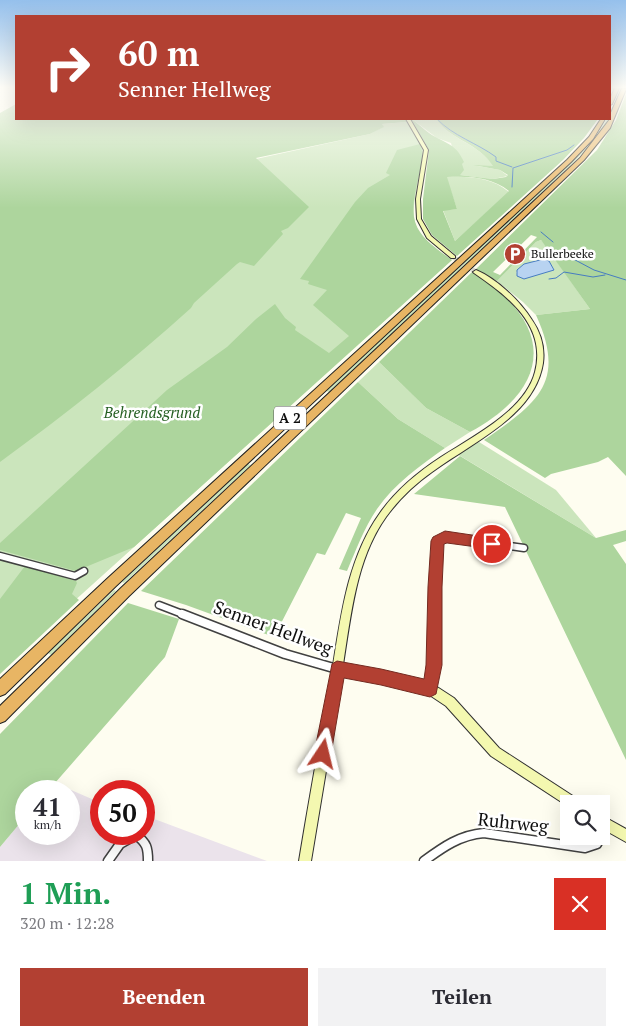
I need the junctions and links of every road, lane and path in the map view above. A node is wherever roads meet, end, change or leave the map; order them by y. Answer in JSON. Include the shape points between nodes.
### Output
{"nodes":[{"id":1,"x":413,"y":128,"type":"edge"},
{"id":2,"x":599,"y":128,"type":"edge"},
{"id":3,"x":604,"y":128,"type":"edge"},
{"id":4,"x":589,"y":146,"type":"junction"},
{"id":5,"x":453,"y":257,"type":"tunnel mouth"},
{"id":6,"x":476,"y":272,"type":"tunnel mouth"},
{"id":7,"x":524,"y":548,"type":"dead end"},
{"id":8,"x":0,"y":556,"type":"edge"},
{"id":9,"x":84,"y":571,"type":"dead end"},
{"id":10,"x":159,"y":604,"type":"dead end"},
{"id":11,"x":337,"y":669,"type":"junction"},
{"id":12,"x":0,"y":689,"type":"edge"},
{"id":13,"x":430,"y":689,"type":"junction"},
{"id":14,"x":0,"y":716,"type":"edge"},
{"id":15,"x":561,"y":795,"type":"edge"},
{"id":16,"x":610,"y":826,"type":"edge"},
{"id":17,"x":626,"y":836,"type":"edge"},
{"id":18,"x":560,"y":844,"type":"edge"},
{"id":19,"x":565,"y":845,"type":"edge"},
{"id":20,"x":594,"y":845,"type":"edge"},
{"id":21,"x":108,"y":861,"type":"edge"},
{"id":22,"x":148,"y":861,"type":"edge"},
{"id":23,"x":305,"y":861,"type":"edge"},
{"id":24,"x":424,"y":861,"type":"edge"}],
"edges":[{"from":1,"to":5,"type":"main road","via":[[426,150],[418,199],[419,219],[429,237]]},
{"from":2,"to":4,"type":"highway","number":"A 2"},
{"from":3,"to":4,"type":"highway","number":"A 2"},
{"from":4,"to":12,"type":"highway","number":"A 2","via":[[112,582]]},
{"from":4,"to":14,"type":"highway","number":"A 2"},
{"from":6,"to":11,"type":"main road","via":[[510,297],[534,327],[541,355],[536,379],[516,407],[415,481],[381,518],[356,576]]},
{"from":7,"to":13,"type":"street","via":[[445,537],[438,541],[434,665]]},
{"from":8,"to":9,"type":"street","via":[[75,576]]},
{"from":10,"to":11,"type":"street","name":"Senner Hellweg","via":[[285,654]]},
{"from":11,"to":13,"type":"main road","name":"Senner Hellweg"},
{"from":11,"to":23,"type":"main road"},
{"from":13,"to":15,"type":"main road","name":"Senner Hellweg","via":[[450,702],[495,752]]},
{"from":16,"to":17,"type":"main road"},
{"from":18,"to":24,"type":"street","name":"Ruhrweg","via":[[471,834],[454,840]]},
{"from":19,"to":20,"type":"street","name":"Ruhrweg","via":[[585,848]]},
{"from":21,"to":22,"type":"street","via":[[120,844],[136,835],[146,841]]}]}
